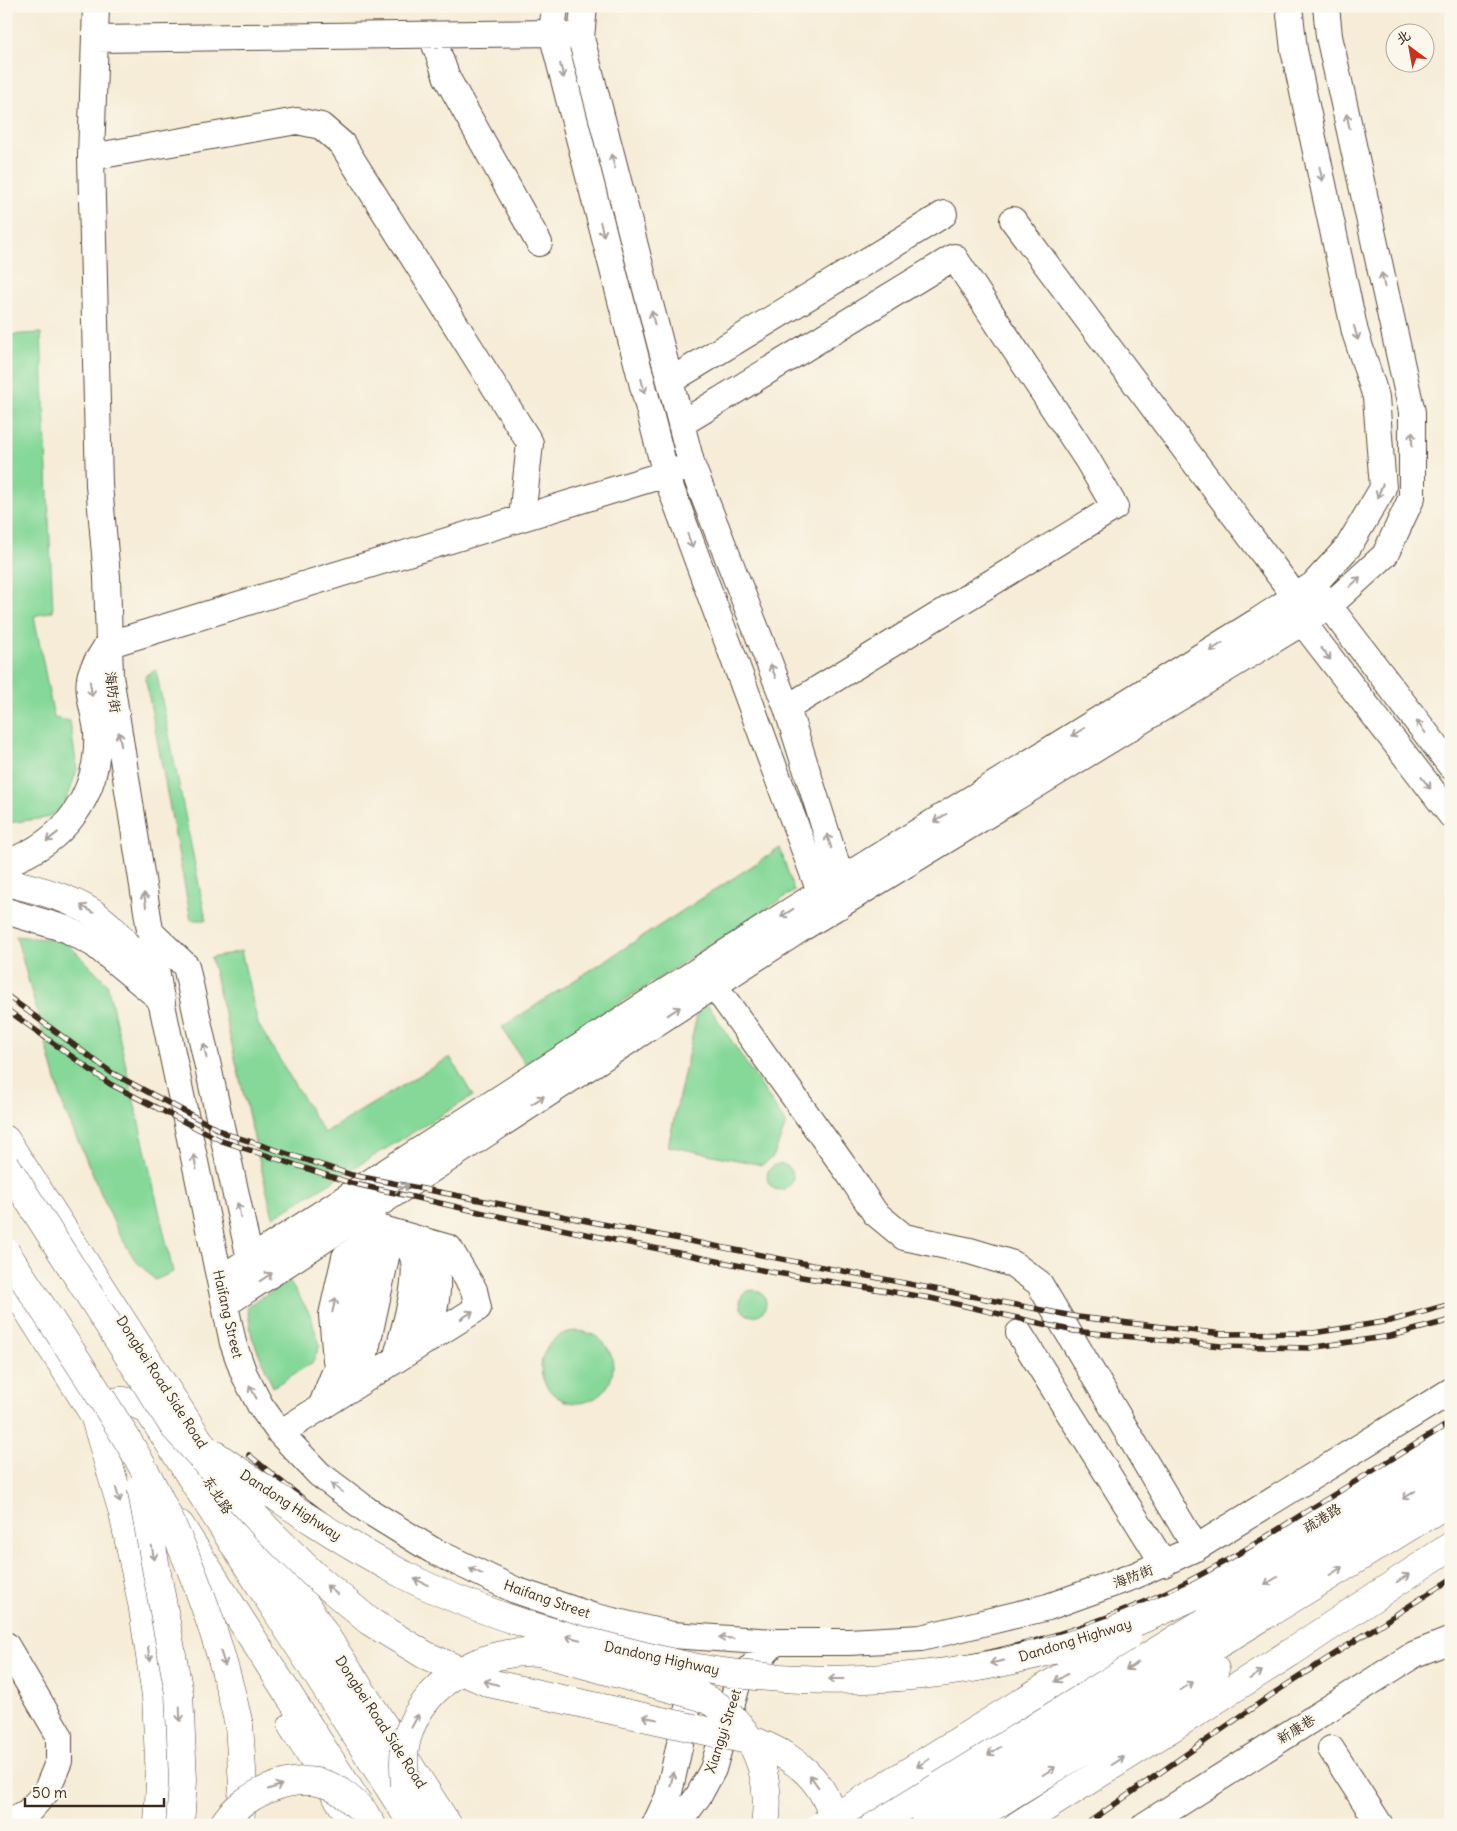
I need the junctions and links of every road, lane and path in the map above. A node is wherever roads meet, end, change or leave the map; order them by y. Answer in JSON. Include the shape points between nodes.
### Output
{"nodes":[{"id":1,"x":96,"y":6,"type":"edge"},
{"id":2,"x":555,"y":6,"type":"edge"},
{"id":3,"x":584,"y":6,"type":"edge"},
{"id":4,"x":1289,"y":6,"type":"edge"},
{"id":5,"x":1326,"y":6,"type":"edge"},
{"id":6,"x":552,"y":33,"type":"junction"},
{"id":7,"x":432,"y":36,"type":"junction"},
{"id":8,"x":1329,"y":36,"type":"junction"},
{"id":9,"x":581,"y":38,"type":"junction"},
{"id":10,"x":96,"y":39,"type":"junction"},
{"id":11,"x":1294,"y":50,"type":"junction"},
{"id":12,"x":91,"y":157,"type":"junction"},
{"id":13,"x":944,"y":214,"type":"dead end"},
{"id":14,"x":1013,"y":220,"type":"dead end"},
{"id":15,"x":539,"y":243,"type":"dead end"},
{"id":16,"x":670,"y":380,"type":"junction"},
{"id":17,"x":681,"y":424,"type":"junction"},
{"id":18,"x":692,"y":466,"type":"junction"},
{"id":19,"x":666,"y":475,"type":"junction"},
{"id":20,"x":522,"y":518,"type":"junction"},
{"id":21,"x":1298,"y":594,"type":"junction"},
{"id":22,"x":1329,"y":606,"type":"junction"},
{"id":23,"x":1303,"y":623,"type":"junction"},
{"id":24,"x":1265,"y":631,"type":"junction"},
{"id":25,"x":107,"y":645,"type":"junction"},
{"id":26,"x":787,"y":708,"type":"junction"},
{"id":27,"x":1451,"y":766,"type":"edge"},
{"id":28,"x":1451,"y":815,"type":"edge"},
{"id":29,"x":6,"y":863,"type":"edge"},
{"id":30,"x":6,"y":882,"type":"edge"},
{"id":31,"x":833,"y":892,"type":"junction"},
{"id":32,"x":6,"y":911,"type":"edge"},
{"id":33,"x":150,"y":932,"type":"junction"},
{"id":34,"x":708,"y":976,"type":"junction"},
{"id":35,"x":161,"y":1000,"type":"junction"},
{"id":36,"x":6,"y":1140,"type":"edge"},
{"id":37,"x":7,"y":1182,"type":"edge"},
{"id":38,"x":336,"y":1204,"type":"junction"},
{"id":39,"x":51,"y":1210,"type":"junction"},
{"id":40,"x":371,"y":1228,"type":"junction"},
{"id":41,"x":417,"y":1238,"type":"junction"},
{"id":42,"x":6,"y":1252,"type":"edge"},
{"id":43,"x":250,"y":1259,"type":"junction"},
{"id":44,"x":6,"y":1276,"type":"edge"},
{"id":45,"x":220,"y":1278,"type":"junction"},
{"id":46,"x":225,"y":1304,"type":"junction"},
{"id":47,"x":1019,"y":1333,"type":"dead end"},
{"id":48,"x":428,"y":1340,"type":"junction"},
{"id":49,"x":387,"y":1365,"type":"junction"},
{"id":50,"x":345,"y":1378,"type":"junction"},
{"id":51,"x":1451,"y":1391,"type":"edge"},
{"id":52,"x":147,"y":1410,"type":"junction"},
{"id":53,"x":94,"y":1415,"type":"junction"},
{"id":54,"x":174,"y":1427,"type":"junction"},
{"id":55,"x":280,"y":1433,"type":"junction"},
{"id":56,"x":1451,"y":1438,"type":"edge"},
{"id":57,"x":135,"y":1454,"type":"junction"},
{"id":58,"x":1451,"y":1470,"type":"edge"},
{"id":59,"x":1451,"y":1501,"type":"edge"},
{"id":60,"x":1451,"y":1522,"type":"edge"},
{"id":61,"x":1451,"y":1546,"type":"edge"},
{"id":62,"x":1196,"y":1548,"type":"junction"},
{"id":63,"x":1164,"y":1564,"type":"junction"},
{"id":64,"x":1192,"y":1597,"type":"junction"},
{"id":65,"x":672,"y":1635,"type":"junction"},
{"id":66,"x":1451,"y":1640,"type":"edge"},
{"id":67,"x":775,"y":1642,"type":"junction"},
{"id":68,"x":6,"y":1645,"type":"edge"},
{"id":69,"x":1331,"y":1749,"type":"dead end"},
{"id":70,"x":405,"y":1785,"type":"junction"},
{"id":71,"x":1178,"y":1816,"type":"edge"},
{"id":72,"x":363,"y":1820,"type":"edge"},
{"id":73,"x":6,"y":1824,"type":"edge"},
{"id":74,"x":158,"y":1825,"type":"edge"},
{"id":75,"x":180,"y":1825,"type":"edge"},
{"id":76,"x":223,"y":1825,"type":"edge"},
{"id":77,"x":240,"y":1825,"type":"edge"},
{"id":78,"x":413,"y":1825,"type":"edge"},
{"id":79,"x":430,"y":1825,"type":"edge"},
{"id":80,"x":448,"y":1825,"type":"edge"},
{"id":81,"x":655,"y":1825,"type":"edge"},
{"id":82,"x":677,"y":1825,"type":"edge"},
{"id":83,"x":765,"y":1825,"type":"edge"},
{"id":84,"x":822,"y":1825,"type":"edge"},
{"id":85,"x":834,"y":1825,"type":"edge"},
{"id":86,"x":874,"y":1825,"type":"edge"},
{"id":87,"x":924,"y":1825,"type":"edge"},
{"id":88,"x":963,"y":1825,"type":"edge"},
{"id":89,"x":1018,"y":1825,"type":"edge"},
{"id":90,"x":1145,"y":1825,"type":"edge"},
{"id":91,"x":1380,"y":1825,"type":"edge"}],
"edges":[{"from":1,"to":10,"type":"street"},
{"from":2,"to":6,"type":"street"},
{"from":3,"to":9,"type":"street"},
{"from":4,"to":11,"type":"street"},
{"from":5,"to":8,"type":"street"},
{"from":6,"to":7,"type":"street"},
{"from":6,"to":9,"type":"street"},
{"from":6,"to":19,"type":"street","one_way":true},
{"from":7,"to":10,"type":"street"},
{"from":7,"to":15,"type":"street","via":[[447,78]]},
{"from":8,"to":11,"type":"street"},
{"from":22,"to":8,"type":"street","one_way":true,"via":[[1385,555],[1412,497],[1412,412]]},
{"from":16,"to":9,"type":"street","one_way":true},
{"from":10,"to":12,"type":"street"},
{"from":11,"to":21,"type":"street","one_way":true,"via":[[1355,332],[1376,397],[1383,488],[1348,547]]},
{"from":12,"to":20,"type":"street","via":[[297,121],[322,126],[342,144],[530,443]]},
{"from":12,"to":25,"type":"street","via":[[99,485],[107,577]]},
{"from":13,"to":16,"type":"street"},
{"from":14,"to":21,"type":"street"},
{"from":16,"to":17,"type":"street"},
{"from":17,"to":18,"type":"street"},
{"from":17,"to":26,"type":"street","via":[[954,257],[1087,459],[1114,507]]},
{"from":18,"to":19,"type":"street"},
{"from":26,"to":18,"type":"street","one_way":true},
{"from":19,"to":20,"type":"street"},
{"from":19,"to":31,"type":"street","one_way":true},
{"from":20,"to":25,"type":"street"},
{"from":21,"to":22,"type":"street"},
{"from":21,"to":23,"type":"street"},
{"from":21,"to":24,"type":"street"},
{"from":22,"to":23,"type":"street"},
{"from":27,"to":22,"type":"street","one_way":true},
{"from":23,"to":24,"type":"street"},
{"from":23,"to":28,"type":"street","one_way":true},
{"from":24,"to":31,"type":"street"},
{"from":25,"to":29,"type":"street","name":"海防街","one_way":true,"via":[[90,679],[97,755],[84,800],[55,835],[35,850]]},
{"from":33,"to":25,"type":"street","name":"海防街","one_way":true},
{"from":31,"to":26,"type":"street","one_way":true},
{"from":35,"to":30,"type":"main road","one_way":true,"via":[[124,940],[93,912],[50,892]]},
{"from":31,"to":34,"type":"street"},
{"from":32,"to":35,"type":"street","via":[[66,929],[94,944]]},
{"from":33,"to":35,"type":"street","name":"海防街"},
{"from":43,"to":33,"type":"street","one_way":true,"via":[[186,966]]},
{"from":34,"to":38,"type":"street"},
{"from":40,"to":34,"type":"street","one_way":true},
{"from":34,"to":62,"type":"street","via":[[875,1213],[904,1237],[1013,1264],[1039,1283]]},
{"from":45,"to":35,"type":"street","name":"Haifang Street","one_way":true},
{"from":36,"to":39,"type":"main road","name":"Dongbei Road Side Road"},
{"from":37,"to":39,"type":"main road"},
{"from":37,"to":52,"type":"main road","name":"东北路"},
{"from":37,"to":54,"type":"main road","name":"东北路","bridge":true},
{"from":38,"to":40,"type":"street"},
{"from":38,"to":43,"type":"street"},
{"from":39,"to":80,"type":"main road","name":"Dongbei Road Side Road"},
{"from":40,"to":41,"type":"street"},
{"from":46,"to":40,"type":"street","one_way":true},
{"from":40,"to":49,"type":"street","via":[[404,1244],[411,1252],[416,1270]]},
{"from":50,"to":40,"type":"street","one_way":true,"via":[[351,1328]]},
{"from":41,"to":48,"type":"street","via":[[437,1268],[438,1282]]},
{"from":48,"to":41,"type":"street","one_way":true,"via":[[478,1308],[474,1290],[449,1248]]},
{"from":42,"to":57,"type":"main road","bridge":true},
{"from":43,"to":45,"type":"street"},
{"from":43,"to":46,"type":"street"},
{"from":44,"to":53,"type":"main road"},
{"from":45,"to":46,"type":"street","name":"Haifang Street"},
{"from":55,"to":46,"type":"street","name":"Haifang Street","one_way":true,"via":[[244,1374]]},
{"from":47,"to":63,"type":"street"},
{"from":48,"to":49,"type":"street"},
{"from":49,"to":50,"type":"street"},
{"from":50,"to":55,"type":"street","via":[[321,1407]]},
{"from":51,"to":62,"type":"street","name":"海防街"},
{"from":52,"to":53,"type":"main road","via":[[133,1402],[118,1400]]},
{"from":52,"to":78,"type":"main road","name":"东北路"},
{"from":53,"to":72,"type":"main road"},
{"from":53,"to":74,"type":"main road","one_way":true,"via":[[123,1513],[142,1603],[156,1696],[160,1780]]},
{"from":64,"to":54,"type":"main road","name":"Dandong Highway","one_way":true,"bridge":true,"via":[[1115,1630],[1043,1653],[956,1670],[876,1679],[795,1679],[720,1672],[547,1632],[490,1613],[416,1580],[320,1527]]},
{"from":54,"to":70,"type":"main road","name":"东北路","bridge":true},
{"from":85,"to":54,"type":"main road","one_way":true,"bridge":true,"via":[[824,1797],[812,1778],[799,1763],[781,1751],[757,1742],[489,1683],[425,1655],[369,1621],[313,1574],[272,1535]]},
{"from":65,"to":55,"type":"street","name":"Haifang Street","one_way":true,"via":[[592,1616],[515,1590],[432,1550],[367,1510],[319,1474]]},
{"from":56,"to":64,"type":"main road","name":"疏港路"},
{"from":57,"to":72,"type":"main road","bridge":true},
{"from":57,"to":75,"type":"main road","one_way":true,"bridge":true,"via":[[179,1693],[183,1780]]},
{"from":57,"to":77,"type":"main road","one_way":true,"bridge":true,"via":[[203,1599],[225,1665],[239,1725],[244,1785]]},
{"from":58,"to":86,"type":"main road","one_way":true},
{"from":87,"to":59,"type":"main road","one_way":true},
{"from":88,"to":60,"type":"main road","one_way":true},
{"from":89,"to":61,"type":"main road","one_way":true,"via":[[1290,1653]]},
{"from":62,"to":63,"type":"street","name":"海防街"},
{"from":63,"to":67,"type":"street","name":"海防街","via":[[1048,1607],[921,1638]]},
{"from":64,"to":84,"type":"main road","one_way":true,"bridge":true},
{"from":67,"to":65,"type":"street","name":"Haifang Street","one_way":true},
{"from":81,"to":65,"type":"street","one_way":true,"via":[[668,1797],[694,1681]]},
{"from":66,"to":71,"type":"street","name":"新康巷","via":[[1415,1654]]},
{"from":67,"to":82,"type":"street","name":"Xiangyi Street","via":[[738,1682],[712,1769]]},
{"from":68,"to":73,"type":"street","via":[[59,1734],[59,1761],[46,1792],[28,1812]]},
{"from":69,"to":91,"type":"street"},
{"from":70,"to":79,"type":"main road","name":"东北路"},
{"from":70,"to":83,"type":"main road","one_way":true,"bridge":true,"via":[[406,1747],[411,1727],[439,1688],[480,1660],[518,1651],[539,1652],[702,1697],[720,1705],[736,1720],[761,1762],[767,1783]]},
{"from":71,"to":90,"type":"street","name":"新康巷"},
{"from":76,"to":72,"type":"main road","one_way":true,"bridge":true,"via":[[245,1801],[282,1784],[304,1782],[324,1784],[343,1794]]}]}
